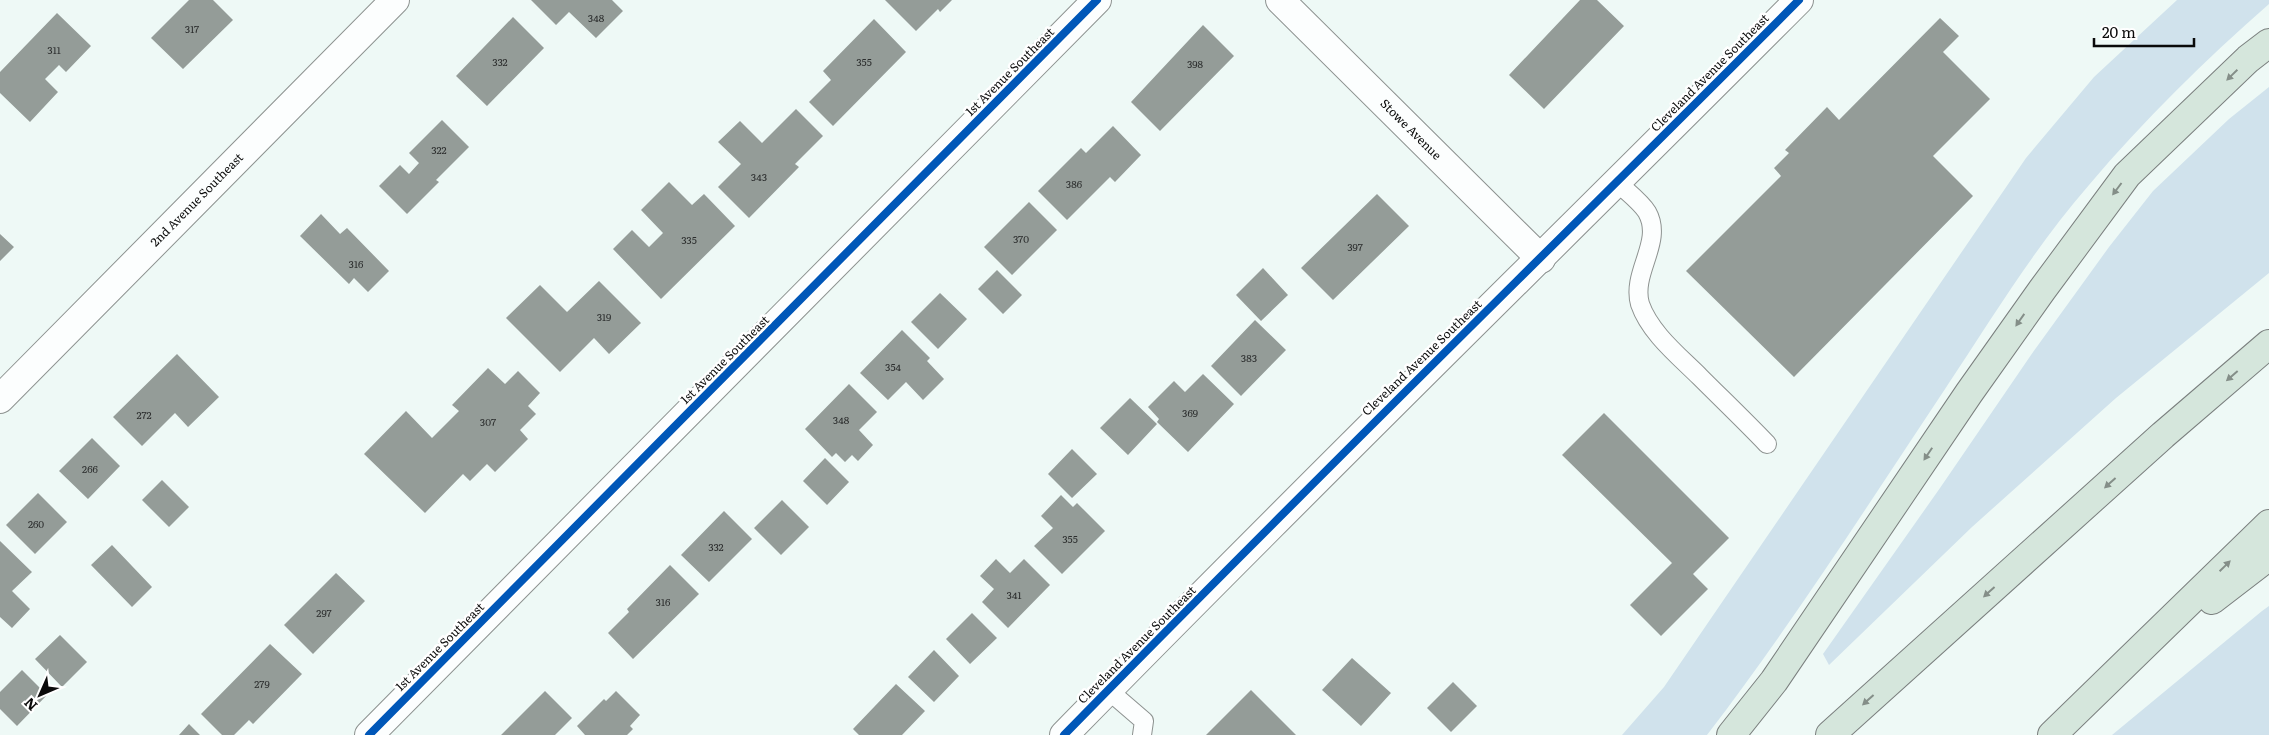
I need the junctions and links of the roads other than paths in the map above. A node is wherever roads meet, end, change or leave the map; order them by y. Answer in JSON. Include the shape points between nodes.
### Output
{"nodes":[{"id":1,"x":395,"y":0,"type":"edge"},
{"id":2,"x":1097,"y":0,"type":"edge"},
{"id":3,"x":1280,"y":0,"type":"edge"},
{"id":4,"x":1799,"y":0,"type":"edge"},
{"id":5,"x":2269,"y":43,"type":"edge"},
{"id":6,"x":1617,"y":182,"type":"junction"},
{"id":7,"x":1541,"y":259,"type":"junction"},
{"id":8,"x":2269,"y":344,"type":"edge"},
{"id":9,"x":0,"y":399,"type":"edge"},
{"id":10,"x":1767,"y":444,"type":"dead end"},
{"id":11,"x":2269,"y":524,"type":"edge"},
{"id":12,"x":2269,"y":556,"type":"edge"},
{"id":13,"x":1108,"y":690,"type":"junction"},
{"id":14,"x":369,"y":735,"type":"edge"},
{"id":15,"x":1064,"y":735,"type":"edge"},
{"id":16,"x":1142,"y":735,"type":"edge"},
{"id":17,"x":1731,"y":735,"type":"edge"},
{"id":18,"x":1830,"y":735,"type":"edge"},
{"id":19,"x":2052,"y":735,"type":"edge"}],
"edges":[{"from":1,"to":9,"type":"street","name":"2nd Avenue Southeast"},
{"from":2,"to":14,"type":"street","name":"1st Avenue Southeast"},
{"from":3,"to":7,"type":"street","name":"Stowe Avenue"},
{"from":4,"to":6,"type":"street","name":"Cleveland Avenue Southeast"},
{"from":5,"to":17,"type":"highway","one_way":true,"via":[[2248,59],[2127,176],[2036,298],[1774,681]]},
{"from":6,"to":7,"type":"street","name":"Cleveland Avenue Southeast"},
{"from":6,"to":10,"type":"lane","via":[[1646,211],[1653,226],[1638,284],[1640,303],[1650,323],[1666,344]]},
{"from":7,"to":13,"type":"street","name":"Cleveland Avenue Southeast","via":[[1405,389]]},
{"from":8,"to":18,"type":"highway","one_way":true,"via":[[2163,435]]},
{"from":19,"to":11,"type":"highway","one_way":true},
{"from":12,"to":19,"type":"highway","via":[[2162,640]]},
{"from":13,"to":15,"type":"street","name":"Cleveland Avenue Southeast"},
{"from":13,"to":16,"type":"lane","via":[[1144,722]]}]}
